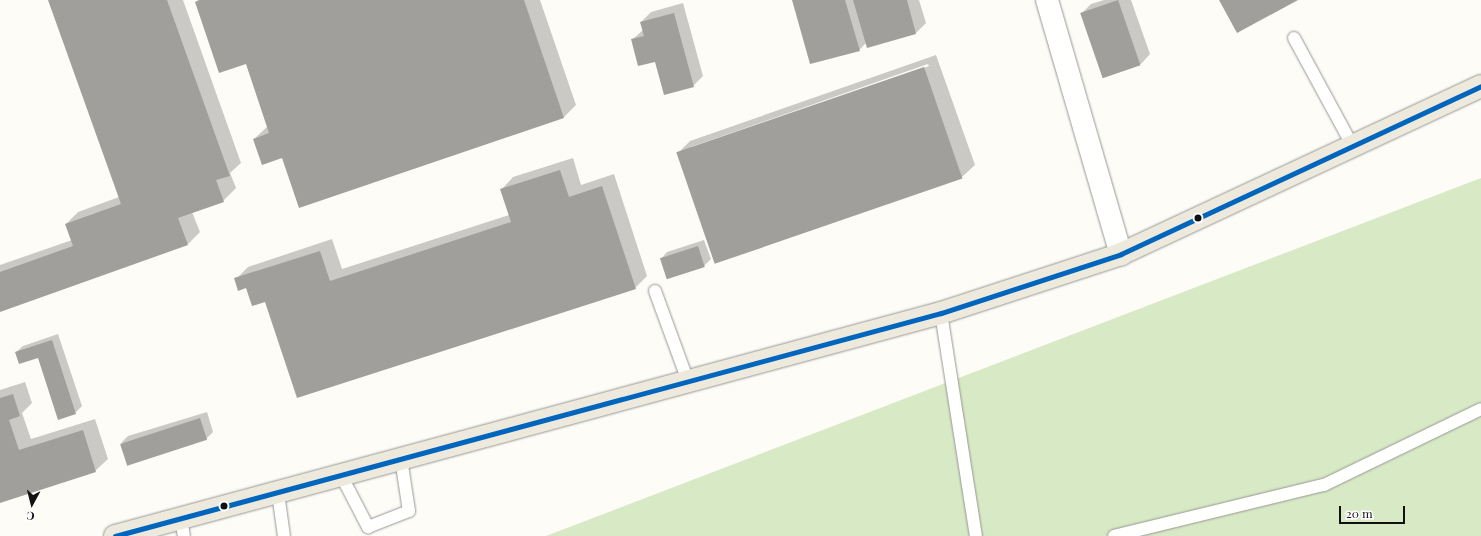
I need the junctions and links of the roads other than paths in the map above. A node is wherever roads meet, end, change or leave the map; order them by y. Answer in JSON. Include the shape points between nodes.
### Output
{"nodes":[{"id":1,"x":1047,"y":0,"type":"edge"},
{"id":2,"x":1294,"y":38,"type":"dead end"},
{"id":3,"x":1481,"y":86,"type":"edge"},
{"id":4,"x":1352,"y":145,"type":"junction"},
{"id":5,"x":1121,"y":254,"type":"junction"},
{"id":6,"x":655,"y":291,"type":"dead end"},
{"id":7,"x":941,"y":312,"type":"junction"},
{"id":8,"x":688,"y":381,"type":"junction"},
{"id":9,"x":1481,"y":409,"type":"edge"},
{"id":10,"x":401,"y":459,"type":"junction"},
{"id":11,"x":341,"y":475,"type":"junction"},
{"id":12,"x":278,"y":493,"type":"junction"},
{"id":13,"x":183,"y":527,"type":"edge"},
{"id":14,"x":115,"y":536,"type":"edge"},
{"id":15,"x":284,"y":536,"type":"edge"},
{"id":16,"x":976,"y":536,"type":"edge"},
{"id":17,"x":1114,"y":536,"type":"edge"}],
"edges":[{"from":1,"to":5,"type":"street"},
{"from":2,"to":4,"type":"lane"},
{"from":3,"to":4,"type":"main road"},
{"from":4,"to":5,"type":"main road"},
{"from":5,"to":7,"type":"main road"},
{"from":6,"to":8,"type":"lane"},
{"from":7,"to":8,"type":"main road"},
{"from":7,"to":16,"type":"lane"},
{"from":8,"to":10,"type":"main road"},
{"from":9,"to":17,"type":"lane","via":[[1324,485]]},
{"from":10,"to":11,"type":"main road"},
{"from":10,"to":11,"type":"lane","via":[[409,511],[368,527]]},
{"from":11,"to":12,"type":"main road"},
{"from":12,"to":13,"type":"main road"},
{"from":12,"to":15,"type":"lane"},
{"from":13,"to":14,"type":"main road"}]}
